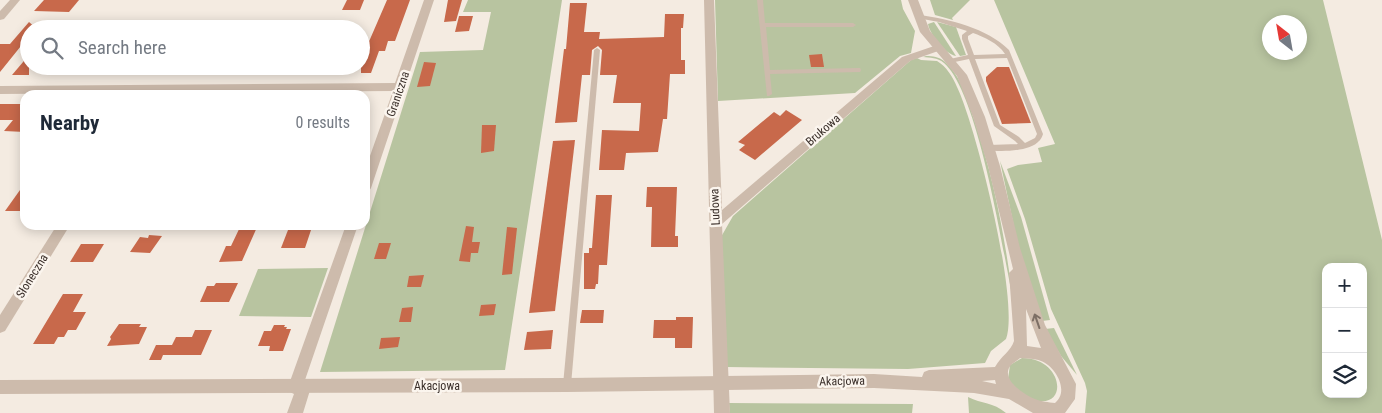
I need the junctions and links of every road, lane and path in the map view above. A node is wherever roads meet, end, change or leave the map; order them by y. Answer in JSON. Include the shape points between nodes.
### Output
{"nodes":[{"id":1,"x":15,"y":0,"type":"edge"},
{"id":2,"x":429,"y":0,"type":"edge"},
{"id":3,"x":709,"y":0,"type":"edge"},
{"id":4,"x":760,"y":0,"type":"edge"},
{"id":5,"x":914,"y":0,"type":"edge"},
{"id":6,"x":0,"y":17,"type":"edge"},
{"id":7,"x":919,"y":17,"type":"junction"},
{"id":8,"x":762,"y":25,"type":"junction"},
{"id":9,"x":853,"y":25,"type":"dead end"},
{"id":10,"x":971,"y":30,"type":"junction"},
{"id":11,"x":937,"y":48,"type":"junction"},
{"id":12,"x":597,"y":50,"type":"dead end"},
{"id":13,"x":1009,"y":56,"type":"junction"},
{"id":14,"x":972,"y":57,"type":"junction"},
{"id":15,"x":950,"y":61,"type":"junction"},
{"id":16,"x":858,"y":70,"type":"dead end"},
{"id":17,"x":766,"y":72,"type":"junction"},
{"id":18,"x":400,"y":87,"type":"junction"},
{"id":19,"x":0,"y":90,"type":"edge"},
{"id":20,"x":20,"y":90,"type":"edge"},
{"id":21,"x":248,"y":90,"type":"edge"},
{"id":22,"x":769,"y":94,"type":"dead end"},
{"id":23,"x":1022,"y":146,"type":"junction"},
{"id":24,"x":989,"y":148,"type":"junction"},
{"id":25,"x":370,"y":174,"type":"edge"},
{"id":26,"x":715,"y":223,"type":"junction"},
{"id":27,"x":61,"y":230,"type":"edge"},
{"id":28,"x":350,"y":230,"type":"edge"},
{"id":29,"x":1013,"y":248,"type":"junction"},
{"id":30,"x":0,"y":327,"type":"edge"},
{"id":31,"x":1018,"y":352,"type":"junction"},
{"id":32,"x":1057,"y":365,"type":"junction"},
{"id":33,"x":1000,"y":373,"type":"junction"},
{"id":34,"x":874,"y":381,"type":"junction"},
{"id":35,"x":721,"y":383,"type":"junction"},
{"id":36,"x":567,"y":385,"type":"junction"},
{"id":37,"x":0,"y":387,"type":"edge"},
{"id":38,"x":300,"y":387,"type":"junction"},
{"id":39,"x":1007,"y":393,"type":"junction"},
{"id":40,"x":1061,"y":410,"type":"edge"},
{"id":41,"x":1030,"y":411,"type":"edge"},
{"id":42,"x":294,"y":413,"type":"edge"},
{"id":43,"x":722,"y":413,"type":"edge"}],
"edges":[{"from":1,"to":6,"type":"street"},
{"from":2,"to":18,"type":"street","name":"Graniczna"},
{"from":3,"to":26,"type":"street","name":"Ludowa"},
{"from":4,"to":8,"type":"lane"},
{"from":5,"to":7,"type":"street"},
{"from":7,"to":10,"type":"lane","via":[[951,22]]},
{"from":7,"to":11,"type":"street","via":[[924,32]]},
{"from":8,"to":9,"type":"lane"},
{"from":8,"to":17,"type":"lane"},
{"from":10,"to":13,"type":"lane","via":[[1003,46]]},
{"from":10,"to":14,"type":"lane","via":[[965,37]]},
{"from":11,"to":15,"type":"street"},
{"from":11,"to":26,"type":"street","name":"Brukowa","via":[[906,59]]},
{"from":12,"to":36,"type":"lane"},
{"from":13,"to":14,"type":"lane"},
{"from":13,"to":23,"type":"lane","via":[[1039,131],[1035,141]]},
{"from":14,"to":15,"type":"lane"},
{"from":14,"to":23,"type":"lane","via":[[997,126]]},
{"from":15,"to":24,"type":"street","via":[[962,75]]},
{"from":16,"to":17,"type":"lane"},
{"from":17,"to":22,"type":"lane"},
{"from":18,"to":21,"type":"street"},
{"from":18,"to":25,"type":"street","name":"Graniczna"},
{"from":19,"to":20,"type":"street"},
{"from":23,"to":24,"type":"lane"},
{"from":24,"to":29,"type":"street"},
{"from":26,"to":35,"type":"street","name":"Ludowa"},
{"from":27,"to":30,"type":"street","name":"Słoneczna"},
{"from":28,"to":38,"type":"street"},
{"from":29,"to":31,"type":"street","via":[[1021,341]]},
{"from":32,"to":29,"type":"street","one_way":true,"via":[[1038,326]]},
{"from":31,"to":32,"type":"street","via":[[1042,354]]},
{"from":31,"to":33,"type":"street","via":[[1003,363]]},
{"from":32,"to":40,"type":"street","via":[[1069,388],[1068,399]]},
{"from":33,"to":34,"type":"street","name":"Akacjowa"},
{"from":33,"to":39,"type":"street"},
{"from":34,"to":35,"type":"street","name":"Akacjowa"},
{"from":34,"to":39,"type":"street","name":"Akacjowa","via":[[974,386]]},
{"from":35,"to":36,"type":"street","name":"Akacjowa"},
{"from":35,"to":43,"type":"street","name":"Ludowa"},
{"from":36,"to":38,"type":"street","name":"Akacjowa"},
{"from":37,"to":38,"type":"street","name":"Akacjowa"},
{"from":38,"to":42,"type":"street"},
{"from":39,"to":41,"type":"street"},
{"from":40,"to":41,"type":"street"}]}
